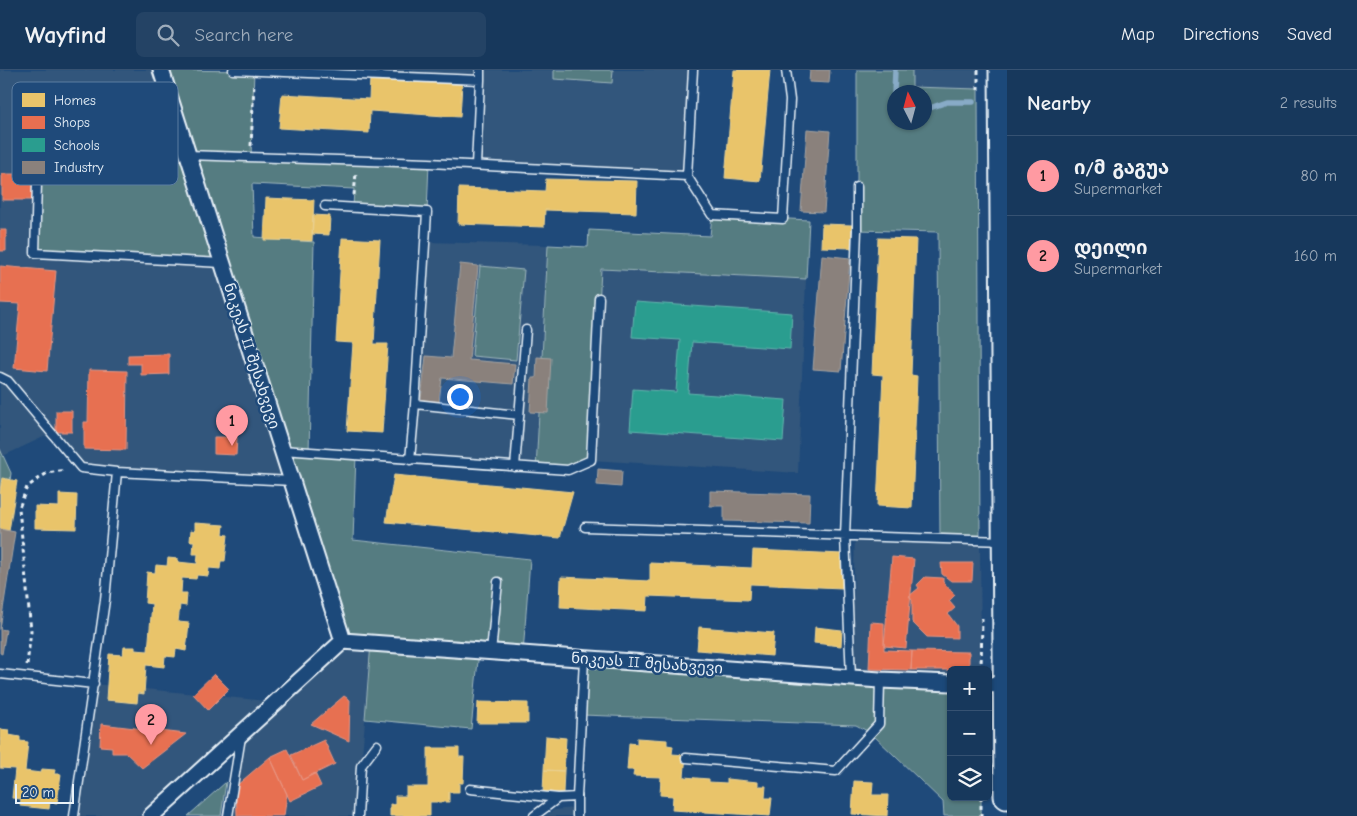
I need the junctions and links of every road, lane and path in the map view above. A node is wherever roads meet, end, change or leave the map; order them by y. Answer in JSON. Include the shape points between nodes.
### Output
{"nodes":[{"id":1,"x":161,"y":70,"type":"edge"},
{"id":2,"x":233,"y":70,"type":"edge"},
{"id":3,"x":480,"y":70,"type":"edge"},
{"id":4,"x":694,"y":70,"type":"edge"},
{"id":5,"x":786,"y":70,"type":"edge"},
{"id":6,"x":1002,"y":70,"type":"edge"},
{"id":7,"x":254,"y":71,"type":"edge"},
{"id":8,"x":276,"y":71,"type":"edge"},
{"id":9,"x":480,"y":80,"type":"junction"},
{"id":10,"x":165,"y":82,"type":"edge"},
{"id":11,"x":178,"y":124,"type":"edge"},
{"id":12,"x":178,"y":150,"type":"edge"},
{"id":13,"x":186,"y":150,"type":"junction"},
{"id":14,"x":251,"y":156,"type":"junction"},
{"id":15,"x":356,"y":160,"type":"junction"},
{"id":16,"x":476,"y":165,"type":"junction"},
{"id":17,"x":687,"y":176,"type":"junction"},
{"id":18,"x":37,"y":185,"type":"edge"},
{"id":19,"x":857,"y":187,"type":"dead end"},
{"id":20,"x":325,"y":206,"type":"dead end"},
{"id":21,"x":353,"y":207,"type":"junction"},
{"id":22,"x":222,"y":263,"type":"junction"},
{"id":23,"x":600,"y":298,"type":"dead end"},
{"id":24,"x":526,"y":330,"type":"dead end"},
{"id":25,"x":0,"y":377,"type":"edge"},
{"id":26,"x":415,"y":404,"type":"junction"},
{"id":27,"x":519,"y":415,"type":"junction"},
{"id":28,"x":282,"y":450,"type":"junction"},
{"id":29,"x":410,"y":460,"type":"junction"},
{"id":30,"x":514,"y":467,"type":"junction"},
{"id":31,"x":82,"y":468,"type":"junction"},
{"id":32,"x":117,"y":472,"type":"junction"},
{"id":33,"x":292,"y":481,"type":"junction"},
{"id":34,"x":585,"y":527,"type":"dead end"},
{"id":35,"x":845,"y":536,"type":"junction"},
{"id":36,"x":1005,"y":541,"type":"junction"},
{"id":37,"x":498,"y":582,"type":"dead end"},
{"id":38,"x":343,"y":641,"type":"junction"},
{"id":39,"x":981,"y":642,"type":"dead end"},
{"id":40,"x":491,"y":652,"type":"junction"},
{"id":41,"x":584,"y":659,"type":"junction"},
{"id":42,"x":981,"y":666,"type":"edge"},
{"id":43,"x":0,"y":674,"type":"edge"},
{"id":44,"x":25,"y":677,"type":"junction"},
{"id":45,"x":851,"y":678,"type":"junction"},
{"id":46,"x":880,"y":680,"type":"junction"},
{"id":47,"x":947,"y":683,"type":"edge"},
{"id":48,"x":94,"y":684,"type":"junction"},
{"id":49,"x":997,"y":684,"type":"edge"},
{"id":50,"x":241,"y":734,"type":"junction"},
{"id":51,"x":377,"y":745,"type":"dead end"},
{"id":52,"x":686,"y":758,"type":"dead end"},
{"id":53,"x":470,"y":789,"type":"dead end"},
{"id":54,"x":1007,"y":796,"type":"edge"},
{"id":55,"x":577,"y":797,"type":"junction"},
{"id":56,"x":558,"y":798,"type":"junction"},
{"id":57,"x":981,"y":801,"type":"edge"},
{"id":58,"x":74,"y":816,"type":"edge"},
{"id":59,"x":151,"y":816,"type":"edge"},
{"id":60,"x":228,"y":816,"type":"edge"},
{"id":61,"x":358,"y":816,"type":"edge"},
{"id":62,"x":534,"y":816,"type":"edge"},
{"id":63,"x":577,"y":816,"type":"edge"},
{"id":64,"x":981,"y":816,"type":"edge"}],
"edges":[{"from":1,"to":10,"type":"street","name":"ნიკეას II შესახვევი"},
{"from":2,"to":7,"type":"lane"},
{"from":3,"to":9,"type":"lane"},
{"from":4,"to":17,"type":"lane"},
{"from":5,"to":17,"type":"lane","via":[[790,100],[783,219],[712,215]]},
{"from":6,"to":36,"type":"main road"},
{"from":7,"to":8,"type":"lane"},
{"from":7,"to":14,"type":"path"},
{"from":8,"to":9,"type":"lane"},
{"from":9,"to":16,"type":"lane"},
{"from":11,"to":13,"type":"street","name":"ნიკეას II შესახვევი"},
{"from":12,"to":13,"type":"lane"},
{"from":13,"to":14,"type":"lane"},
{"from":13,"to":22,"type":"street","name":"ნიკეას II შესახვევი"},
{"from":14,"to":15,"type":"lane"},
{"from":15,"to":16,"type":"lane"},
{"from":15,"to":21,"type":"path"},
{"from":16,"to":17,"type":"lane"},
{"from":18,"to":22,"type":"lane","via":[[35,253]]},
{"from":19,"to":35,"type":"lane"},
{"from":20,"to":21,"type":"lane"},
{"from":21,"to":26,"type":"lane","via":[[427,212]]},
{"from":22,"to":28,"type":"street","name":"ნიკეას II შესახვევი"},
{"from":23,"to":30,"type":"lane","via":[[591,460],[568,470]]},
{"from":24,"to":27,"type":"lane"},
{"from":25,"to":31,"type":"lane","via":[[8,381]]},
{"from":26,"to":27,"type":"lane"},
{"from":26,"to":29,"type":"lane"},
{"from":27,"to":30,"type":"lane"},
{"from":28,"to":29,"type":"lane"},
{"from":28,"to":33,"type":"street","name":"ნიკეას II შესახვევი"},
{"from":29,"to":30,"type":"lane"},
{"from":31,"to":32,"type":"lane"},
{"from":31,"to":44,"type":"path","via":[[47,473],[27,487],[19,508],[31,631]]},
{"from":32,"to":33,"type":"lane"},
{"from":32,"to":48,"type":"lane"},
{"from":33,"to":38,"type":"street","name":"ნიკეას II შესახვევი"},
{"from":34,"to":35,"type":"lane"},
{"from":35,"to":36,"type":"lane"},
{"from":35,"to":45,"type":"lane"},
{"from":36,"to":49,"type":"main road"},
{"from":37,"to":40,"type":"lane"},
{"from":38,"to":40,"type":"street","name":"ნიკეას II შესახვევი"},
{"from":38,"to":50,"type":"street"},
{"from":39,"to":42,"type":"path"},
{"from":40,"to":41,"type":"street","name":"ნიკეას II შესახვევი"},
{"from":41,"to":45,"type":"street","name":"ნიკეას II შესახვევი"},
{"from":41,"to":55,"type":"lane"},
{"from":43,"to":44,"type":"lane"},
{"from":44,"to":48,"type":"lane"},
{"from":45,"to":46,"type":"street","name":"ნიკეას II შესახვევი"},
{"from":46,"to":47,"type":"street","name":"ნიკეას II შესახვევი"},
{"from":46,"to":52,"type":"lane","via":[[879,724],[836,771]]},
{"from":48,"to":58,"type":"lane"},
{"from":49,"to":54,"type":"main road"},
{"from":50,"to":59,"type":"street"},
{"from":50,"to":60,"type":"lane"},
{"from":51,"to":61,"type":"lane","via":[[361,766]]},
{"from":53,"to":56,"type":"lane"},
{"from":55,"to":56,"type":"lane"},
{"from":55,"to":63,"type":"lane"},
{"from":56,"to":62,"type":"lane"},
{"from":57,"to":64,"type":"path"}]}
